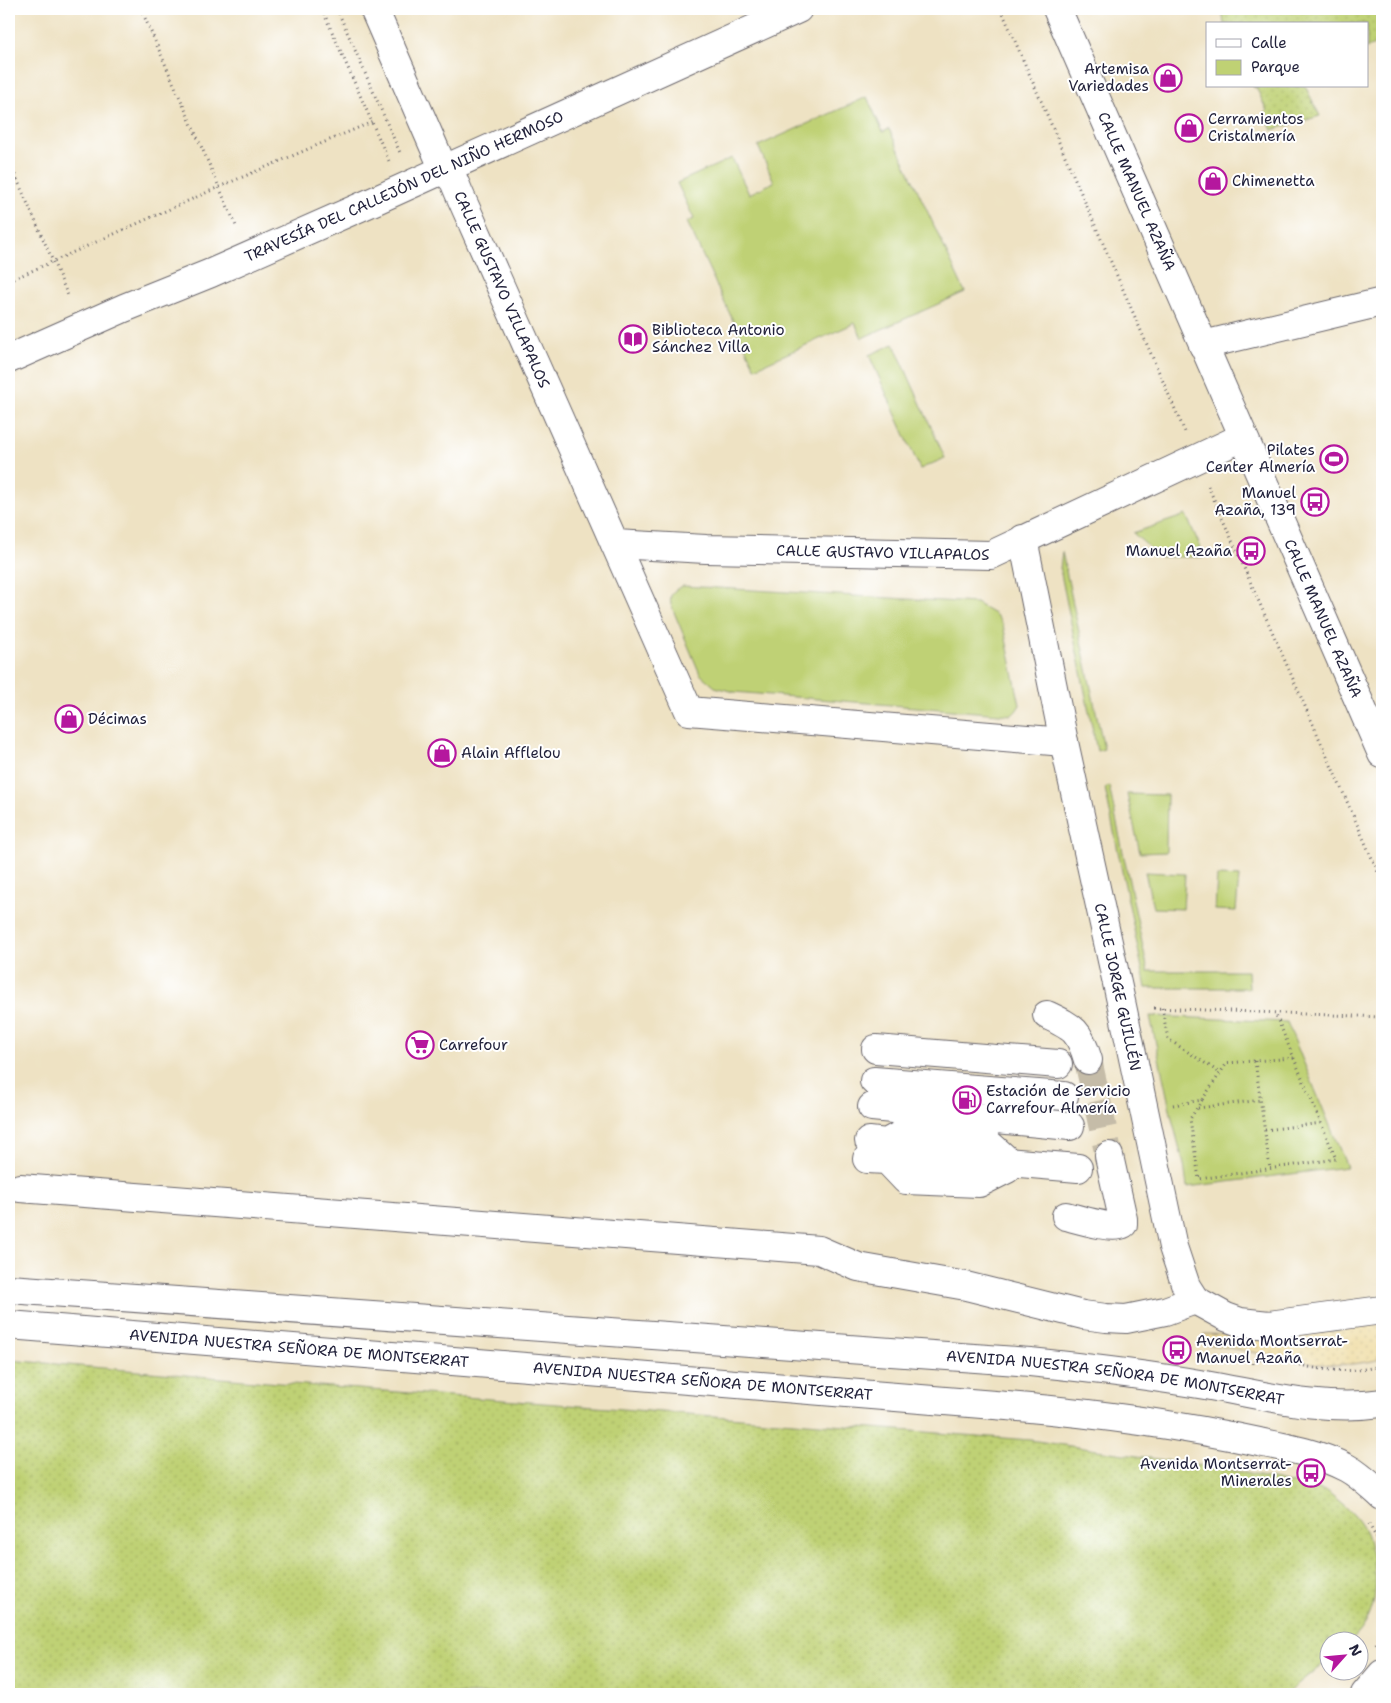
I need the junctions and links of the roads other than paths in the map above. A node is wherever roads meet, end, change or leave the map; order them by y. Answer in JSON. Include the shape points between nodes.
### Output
{"nodes":[{"id":1,"x":374,"y":9,"type":"edge"},
{"id":2,"x":798,"y":9,"type":"edge"},
{"id":3,"x":1057,"y":9,"type":"edge"},
{"id":4,"x":444,"y":170,"type":"junction"},
{"id":5,"x":1382,"y":302,"type":"edge"},
{"id":6,"x":1203,"y":346,"type":"junction"},
{"id":7,"x":9,"y":359,"type":"edge"},
{"id":8,"x":1243,"y":438,"type":"junction"},
{"id":9,"x":1023,"y":539,"type":"junction"},
{"id":10,"x":615,"y":544,"type":"junction"},
{"id":11,"x":1064,"y":742,"type":"junction"},
{"id":12,"x":1381,"y":749,"type":"edge"},
{"id":13,"x":1047,"y":1015,"type":"dead end"},
{"id":14,"x":876,"y":1049,"type":"dead end"},
{"id":15,"x":1088,"y":1060,"type":"tunnel mouth"},
{"id":16,"x":1058,"y":1064,"type":"dead end"},
{"id":17,"x":1064,"y":1096,"type":"dead end"},
{"id":18,"x":1070,"y":1126,"type":"dead end"},
{"id":19,"x":1109,"y":1156,"type":"tunnel mouth"},
{"id":20,"x":1011,"y":1164,"type":"junction"},
{"id":21,"x":1078,"y":1168,"type":"dead end"},
{"id":22,"x":20,"y":1188,"type":"dead end"},
{"id":23,"x":1066,"y":1216,"type":"dead end"},
{"id":24,"x":9,"y":1289,"type":"edge"},
{"id":25,"x":1195,"y":1300,"type":"junction"},
{"id":26,"x":1382,"y":1310,"type":"edge"},
{"id":27,"x":9,"y":1325,"type":"edge"},
{"id":28,"x":1382,"y":1403,"type":"edge"},
{"id":29,"x":1382,"y":1496,"type":"edge"},
{"id":30,"x":1382,"y":1674,"type":"edge"},
{"id":31,"x":1365,"y":1694,"type":"edge"}],
"edges":[{"from":1,"to":4,"type":"street","name":"CALLE GUSTAVO VILLAPALOS"},
{"from":2,"to":4,"type":"street","name":"TRAVESÍA DEL CALLEJÓN DEL NIÑO HERMOSO"},
{"from":3,"to":6,"type":"street","name":"CALLE MANUEL AZAÑA"},
{"from":4,"to":7,"type":"street","name":"TRAVESÍA DEL CALLEJÓN DEL NIÑO HERMOSO"},
{"from":4,"to":10,"type":"street","name":"CALLE GUSTAVO VILLAPALOS","via":[[456,187]]},
{"from":5,"to":6,"type":"street"},
{"from":6,"to":8,"type":"street","name":"CALLE MANUEL AZAÑA"},
{"from":8,"to":9,"type":"street","name":"CALLE GUSTAVO VILLAPALOS"},
{"from":8,"to":12,"type":"street","name":"CALLE MANUEL AZAÑA"},
{"from":9,"to":10,"type":"street","name":"CALLE GUSTAVO VILLAPALOS","via":[[991,555]]},
{"from":9,"to":11,"type":"street","name":"CALLE JORGE GUILLÉN"},
{"from":10,"to":11,"type":"street","name":"CALLE GUSTAVO VILLAPALOS","via":[[689,712]]},
{"from":11,"to":25,"type":"street","name":"CALLE JORGE GUILLÉN","via":[[1172,1247],[1186,1286]]},
{"from":13,"to":15,"type":"street","via":[[1075,1030]]},
{"from":14,"to":16,"type":"street"},
{"from":17,"to":18,"type":"street","via":[[873,1094]]},
{"from":19,"to":23,"type":"street","via":[[1122,1224],[1111,1226]]},
{"from":20,"to":20,"type":"street","via":[[981,1137],[906,1132],[879,1151],[906,1180],[979,1184]]},
{"from":20,"to":21,"type":"street"},
{"from":22,"to":25,"type":"street","via":[[819,1250],[858,1267],[966,1286],[1106,1318],[1166,1311]]},
{"from":24,"to":28,"type":"street","name":"AVENIDA NUESTRA SEÑORA DE MONTSERRAT","via":[[1030,1362],[1169,1379],[1316,1405]]},
{"from":25,"to":26,"type":"street","via":[[1240,1322],[1269,1325]]},
{"from":27,"to":29,"type":"street","name":"AVENIDA NUESTRA SEÑORA DE MONTSERRAT","via":[[1090,1414],[1214,1433],[1305,1452],[1347,1468]]},
{"from":30,"to":31,"type":"street"}]}
